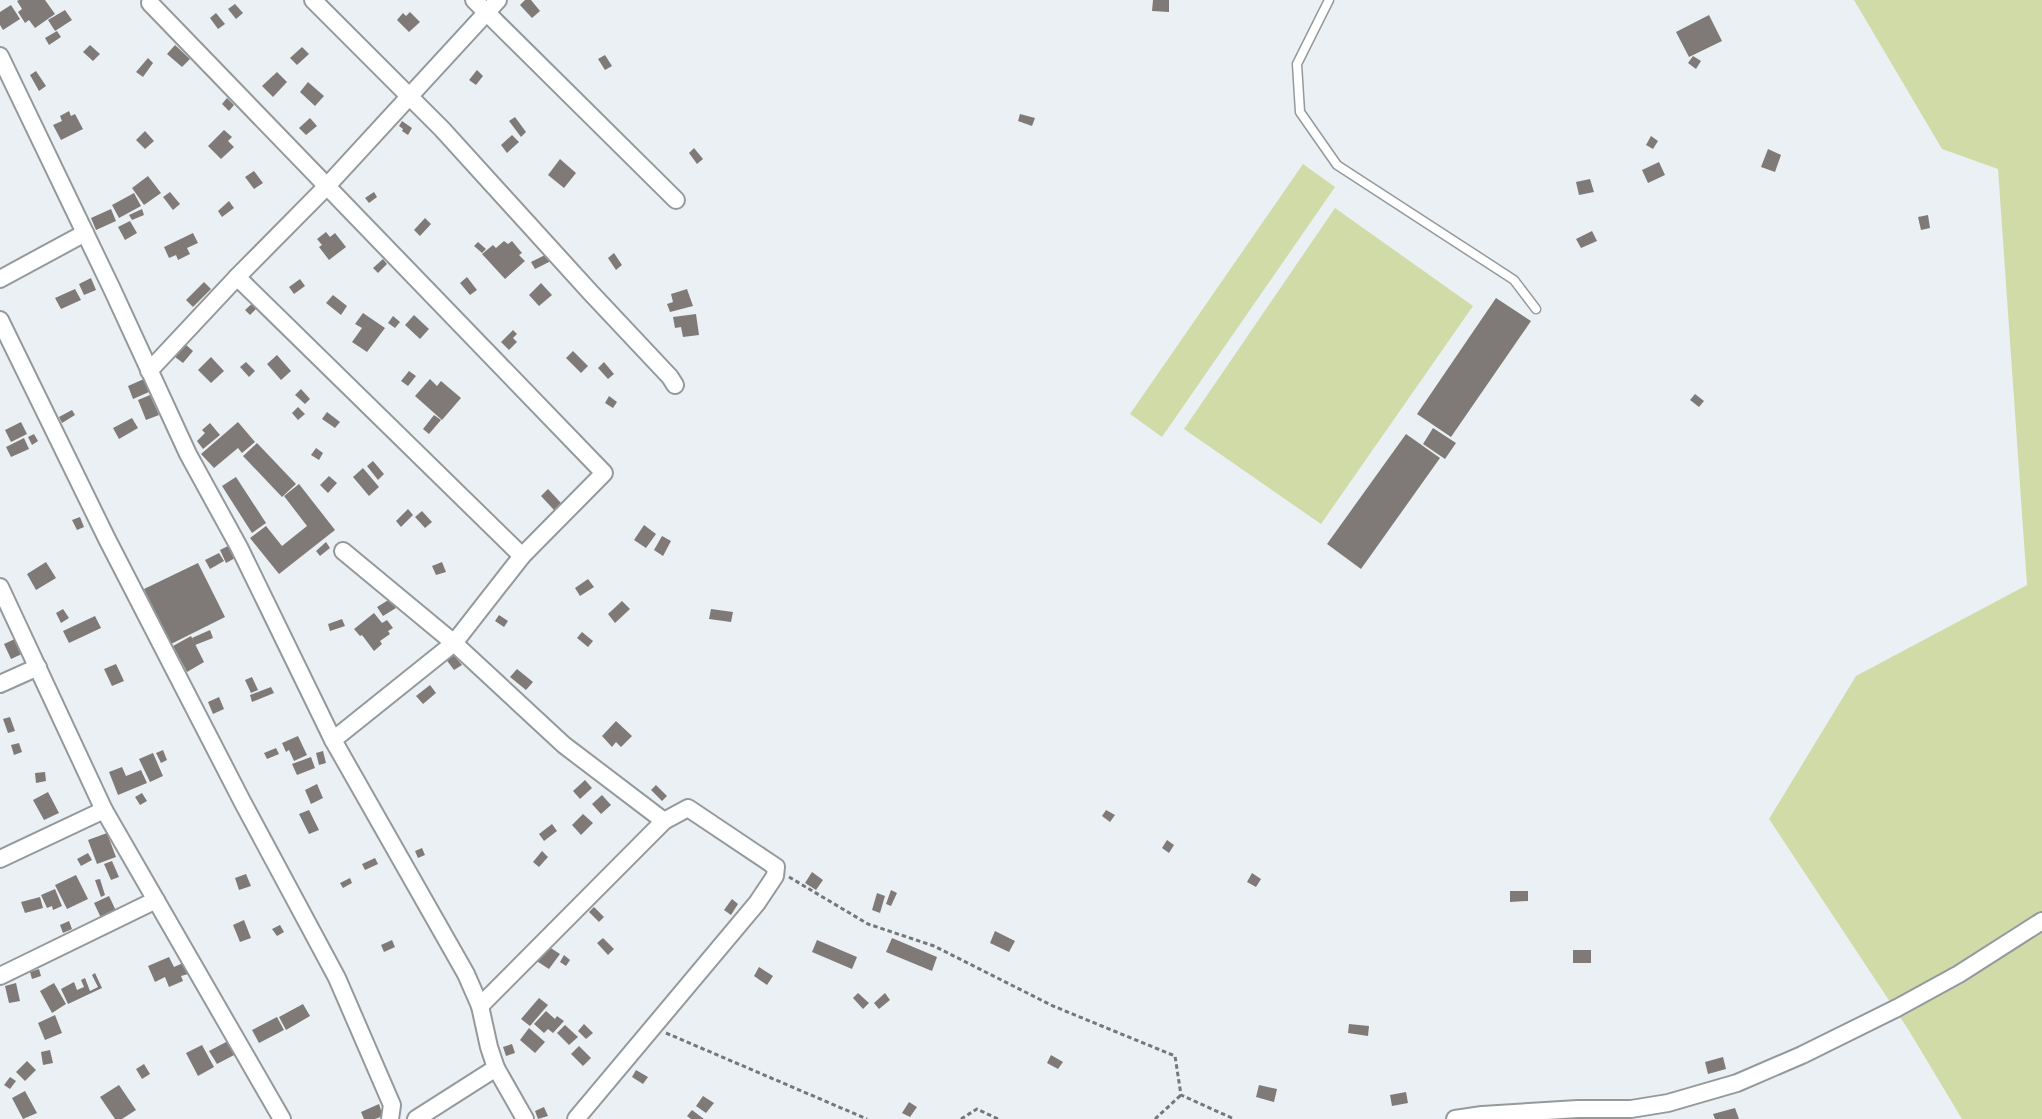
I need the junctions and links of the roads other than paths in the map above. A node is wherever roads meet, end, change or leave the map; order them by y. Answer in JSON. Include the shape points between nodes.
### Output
{"nodes":[{"id":1,"x":313,"y":0,"type":"edge"},
{"id":2,"x":474,"y":0,"type":"edge"},
{"id":3,"x":498,"y":0,"type":"edge"},
{"id":4,"x":1329,"y":0,"type":"edge"},
{"id":5,"x":150,"y":3,"type":"dead end"},
{"id":6,"x":487,"y":13,"type":"junction"},
{"id":7,"x":0,"y":56,"type":"edge"},
{"id":8,"x":408,"y":96,"type":"junction"},
{"id":9,"x":327,"y":186,"type":"junction"},
{"id":10,"x":676,"y":200,"type":"dead end"},
{"id":11,"x":85,"y":233,"type":"junction"},
{"id":12,"x":237,"y":277,"type":"junction"},
{"id":13,"x":0,"y":279,"type":"edge"},
{"id":14,"x":1536,"y":309,"type":"dead end"},
{"id":15,"x":0,"y":320,"type":"edge"},
{"id":16,"x":149,"y":371,"type":"junction"},
{"id":17,"x":675,"y":385,"type":"dead end"},
{"id":18,"x":343,"y":550,"type":"dead end"},
{"id":19,"x":522,"y":556,"type":"junction"},
{"id":20,"x":0,"y":587,"type":"edge"},
{"id":21,"x":454,"y":643,"type":"junction"},
{"id":22,"x":38,"y":667,"type":"junction"},
{"id":23,"x":0,"y":684,"type":"edge"},
{"id":24,"x":333,"y":740,"type":"junction"},
{"id":25,"x":104,"y":810,"type":"junction"},
{"id":26,"x":664,"y":821,"type":"junction"},
{"id":27,"x":0,"y":859,"type":"edge"},
{"id":28,"x":156,"y":900,"type":"junction"},
{"id":29,"x":2042,"y":921,"type":"edge"},
{"id":30,"x":0,"y":976,"type":"edge"},
{"id":31,"x":480,"y":1006,"type":"junction"},
{"id":32,"x":496,"y":1068,"type":"junction"},
{"id":33,"x":282,"y":1119,"type":"edge"},
{"id":34,"x":390,"y":1119,"type":"edge"},
{"id":35,"x":416,"y":1119,"type":"edge"},
{"id":36,"x":525,"y":1119,"type":"edge"},
{"id":37,"x":576,"y":1119,"type":"edge"},
{"id":38,"x":1455,"y":1119,"type":"edge"}],
"edges":[{"from":1,"to":8,"type":"street"},
{"from":2,"to":6,"type":"street"},
{"from":3,"to":6,"type":"street"},
{"from":4,"to":14,"type":"lane","via":[[1297,64],[1300,112],[1337,165],[1514,280]]},
{"from":5,"to":9,"type":"street"},
{"from":6,"to":8,"type":"street"},
{"from":6,"to":10,"type":"street"},
{"from":7,"to":11,"type":"street"},
{"from":8,"to":9,"type":"street"},
{"from":8,"to":17,"type":"street"},
{"from":9,"to":12,"type":"street"},
{"from":9,"to":19,"type":"street","via":[[604,473]]},
{"from":11,"to":13,"type":"street"},
{"from":11,"to":16,"type":"street"},
{"from":12,"to":16,"type":"street"},
{"from":12,"to":19,"type":"street"},
{"from":15,"to":34,"type":"street","via":[[107,539],[337,978],[392,1105]]},
{"from":16,"to":24,"type":"street"},
{"from":18,"to":21,"type":"street"},
{"from":19,"to":21,"type":"street"},
{"from":20,"to":22,"type":"street"},
{"from":21,"to":24,"type":"street"},
{"from":21,"to":26,"type":"street","via":[[564,745]]},
{"from":22,"to":23,"type":"street"},
{"from":22,"to":25,"type":"street"},
{"from":24,"to":31,"type":"street","via":[[466,974]]},
{"from":25,"to":27,"type":"street"},
{"from":25,"to":28,"type":"street"},
{"from":26,"to":31,"type":"street"},
{"from":26,"to":37,"type":"street","via":[[688,808],[776,867],[775,876],[758,903]]},
{"from":28,"to":30,"type":"street"},
{"from":28,"to":33,"type":"street"},
{"from":29,"to":38,"type":"street","via":[[1897,1008],[1737,1083],[1631,1109],[1578,1109]]},
{"from":31,"to":32,"type":"street"},
{"from":32,"to":35,"type":"street"},
{"from":32,"to":36,"type":"street"}]}
